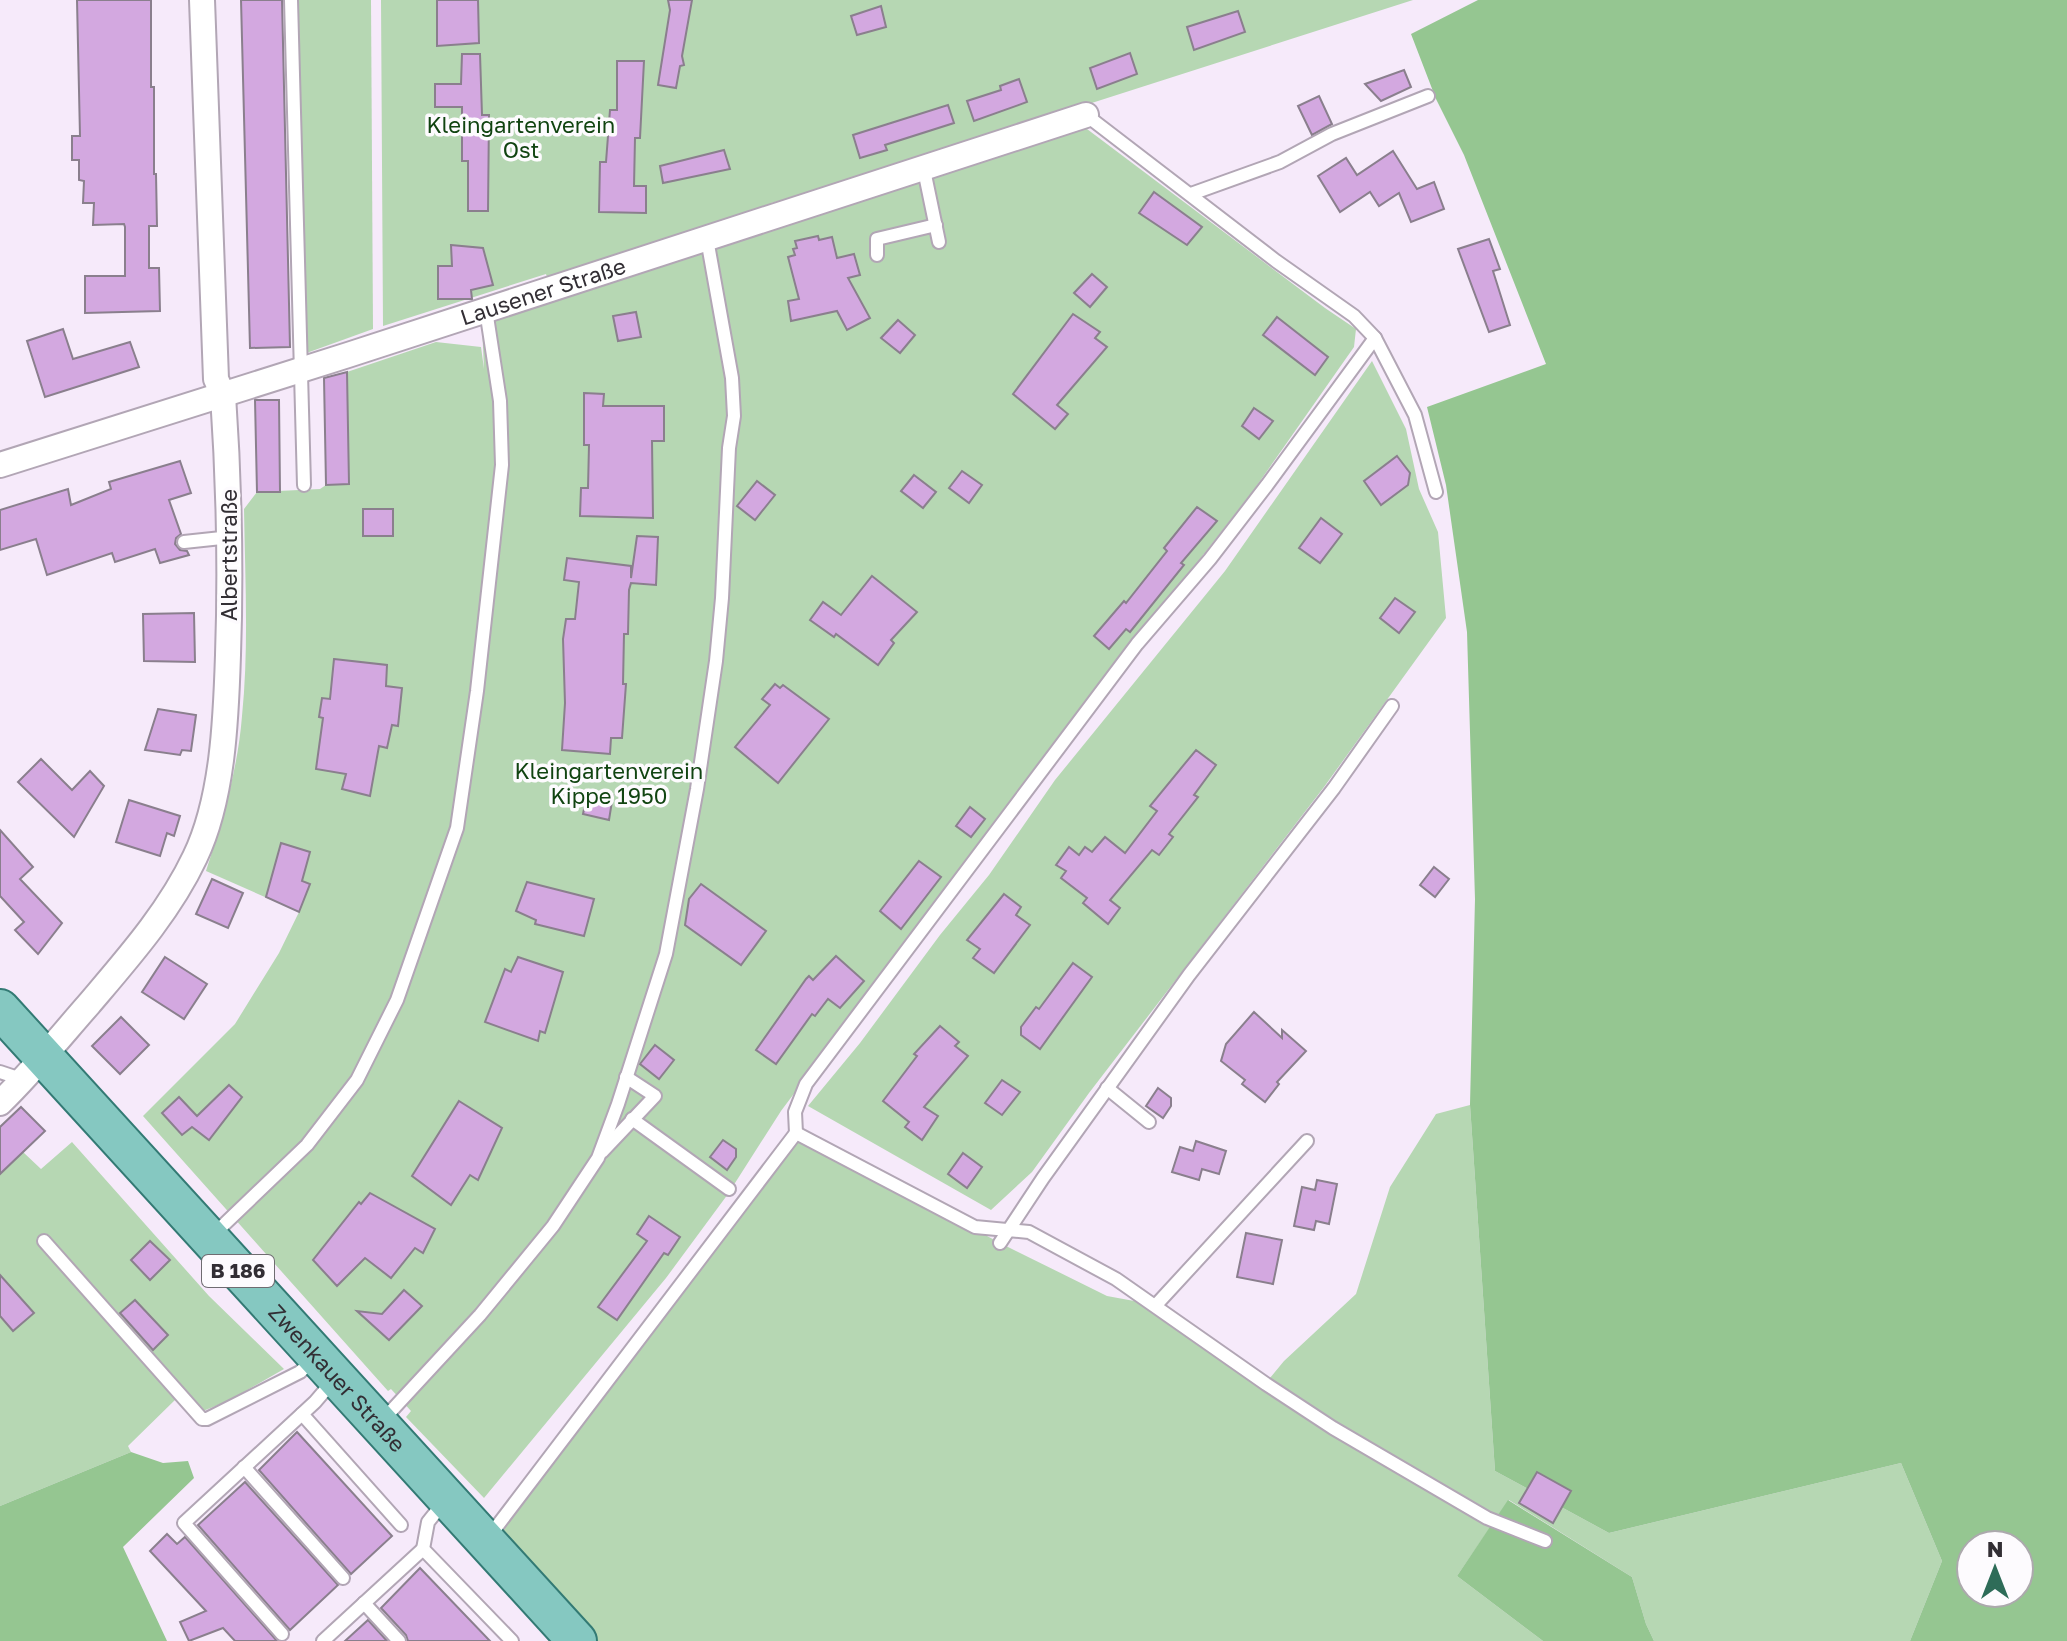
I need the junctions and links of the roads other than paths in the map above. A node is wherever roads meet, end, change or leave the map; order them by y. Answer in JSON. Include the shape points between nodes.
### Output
{"nodes":[{"id":1,"x":202,"y":0,"type":"edge"},
{"id":2,"x":291,"y":0,"type":"edge"},
{"id":3,"x":1428,"y":96,"type":"dead end"},
{"id":4,"x":1086,"y":115,"type":"joint"},
{"id":5,"x":924,"y":170,"type":"junction"},
{"id":6,"x":1191,"y":194,"type":"junction"},
{"id":7,"x":936,"y":225,"type":"junction"},
{"id":8,"x":707,"y":239,"type":"junction"},
{"id":9,"x":939,"y":242,"type":"dead end"},
{"id":10,"x":877,"y":255,"type":"dead end"},
{"id":11,"x":486,"y":310,"type":"junction"},
{"id":12,"x":1375,"y":338,"type":"junction"},
{"id":13,"x":301,"y":370,"type":"junction"},
{"id":14,"x":223,"y":395,"type":"junction"},
{"id":15,"x":0,"y":465,"type":"edge"},
{"id":16,"x":304,"y":485,"type":"dead end"},
{"id":17,"x":1436,"y":492,"type":"dead end"},
{"id":18,"x":231,"y":537,"type":"junction"},
{"id":19,"x":184,"y":542,"type":"dead end"},
{"id":20,"x":1392,"y":706,"type":"dead end"},
{"id":21,"x":0,"y":1009,"type":"edge"},
{"id":22,"x":34,"y":1068,"type":"junction"},
{"id":23,"x":0,"y":1072,"type":"edge"},
{"id":24,"x":626,"y":1077,"type":"junction"},
{"id":25,"x":1107,"y":1088,"type":"junction"},
{"id":26,"x":0,"y":1103,"type":"edge"},
{"id":27,"x":632,"y":1119,"type":"junction"},
{"id":28,"x":1149,"y":1122,"type":"dead end"},
{"id":29,"x":796,"y":1133,"type":"junction"},
{"id":30,"x":1307,"y":1141,"type":"dead end"},
{"id":31,"x":598,"y":1158,"type":"junction"},
{"id":32,"x":729,"y":1189,"type":"dead end"},
{"id":33,"x":1009,"y":1230,"type":"junction"},
{"id":34,"x":209,"y":1238,"type":"junction"},
{"id":35,"x":44,"y":1241,"type":"dead end"},
{"id":36,"x":1000,"y":1243,"type":"dead end"},
{"id":37,"x":1156,"y":1305,"type":"junction"},
{"id":38,"x":326,"y":1368,"type":"junction"},
{"id":39,"x":302,"y":1414,"type":"junction"},
{"id":40,"x":379,"y":1424,"type":"junction"},
{"id":41,"x":244,"y":1467,"type":"junction"},
{"id":42,"x":447,"y":1498,"type":"junction"},
{"id":43,"x":401,"y":1525,"type":"dead end"},
{"id":44,"x":486,"y":1541,"type":"junction"},
{"id":45,"x":1545,"y":1541,"type":"dead end"},
{"id":46,"x":423,"y":1549,"type":"junction"},
{"id":47,"x":343,"y":1578,"type":"dead end"},
{"id":48,"x":364,"y":1603,"type":"junction"},
{"id":49,"x":282,"y":1634,"type":"dead end"},
{"id":50,"x":323,"y":1641,"type":"edge"},
{"id":51,"x":399,"y":1641,"type":"edge"},
{"id":52,"x":512,"y":1641,"type":"edge"},
{"id":53,"x":577,"y":1641,"type":"edge"}],
"edges":[{"from":1,"to":14,"type":"street","name":"Albertstraße","via":[[215,364]]},
{"from":2,"to":13,"type":"lane"},
{"from":3,"to":6,"type":"lane","via":[[1332,134],[1280,162]]},
{"from":4,"to":5,"type":"street","name":"Lausener Straße"},
{"from":4,"to":6,"type":"lane"},
{"from":5,"to":7,"type":"lane"},
{"from":5,"to":8,"type":"street","name":"Lausener Straße"},
{"from":6,"to":12,"type":"lane","via":[[1354,316]]},
{"from":7,"to":9,"type":"lane"},
{"from":7,"to":10,"type":"lane","via":[[877,239]]},
{"from":8,"to":11,"type":"street","name":"Lausener Straße"},
{"from":8,"to":24,"type":"lane","via":[[734,416],[718,643],[666,954]]},
{"from":11,"to":13,"type":"street","name":"Lausener Straße"},
{"from":11,"to":34,"type":"lane","via":[[500,401],[502,465],[457,828],[397,1000],[357,1080],[307,1145]]},
{"from":12,"to":17,"type":"lane","via":[[1415,415]]},
{"from":12,"to":29,"type":"lane","via":[[806,1084],[795,1112]]},
{"from":13,"to":14,"type":"street","name":"Lausener Straße"},
{"from":13,"to":16,"type":"lane"},
{"from":14,"to":15,"type":"street","name":"Lausener Straße"},
{"from":14,"to":18,"type":"street","name":"Albertstraße"},
{"from":18,"to":19,"type":"lane"},
{"from":18,"to":22,"type":"street","name":"Albertstraße","via":[[223,745],[196,856],[148,933]]},
{"from":20,"to":25,"type":"lane"},
{"from":21,"to":22,"type":"main road","name":"Zwenkauer Straße","number":"B 186"},
{"from":22,"to":23,"type":"lane"},
{"from":22,"to":26,"type":"street","name":"Albertstraße"},
{"from":22,"to":34,"type":"main road","name":"Zwenkauer Straße","number":"B 186"},
{"from":24,"to":27,"type":"lane","via":[[655,1096]]},
{"from":24,"to":31,"type":"lane"},
{"from":25,"to":28,"type":"lane"},
{"from":25,"to":33,"type":"lane"},
{"from":27,"to":31,"type":"lane"},
{"from":27,"to":32,"type":"lane"},
{"from":29,"to":33,"type":"lane","via":[[975,1227]]},
{"from":29,"to":44,"type":"lane"},
{"from":30,"to":37,"type":"lane"},
{"from":31,"to":40,"type":"lane","via":[[553,1226],[480,1315]]},
{"from":33,"to":36,"type":"lane"},
{"from":33,"to":37,"type":"lane","via":[[1029,1232]]},
{"from":34,"to":38,"type":"main road","name":"Zwenkauer Straße","number":"B 186"},
{"from":35,"to":38,"type":"lane","via":[[202,1419],[300,1372]]},
{"from":37,"to":45,"type":"lane","via":[[1333,1428],[1487,1518]]},
{"from":38,"to":39,"type":"lane"},
{"from":38,"to":40,"type":"main road","name":"Zwenkauer Straße","number":"B 186"},
{"from":39,"to":41,"type":"lane"},
{"from":39,"to":43,"type":"lane"},
{"from":40,"to":42,"type":"main road","name":"Zwenkauer Straße","number":"B 186"},
{"from":41,"to":47,"type":"lane"},
{"from":41,"to":49,"type":"lane","via":[[184,1523]]},
{"from":42,"to":44,"type":"main road","name":"Zwenkauer Straße","number":"B 186"},
{"from":42,"to":46,"type":"lane","via":[[428,1522]]},
{"from":44,"to":53,"type":"main road","name":"Zwenkauer Straße","number":"B 186"},
{"from":46,"to":48,"type":"lane"},
{"from":46,"to":52,"type":"lane"},
{"from":48,"to":50,"type":"lane"},
{"from":48,"to":51,"type":"lane"}]}
